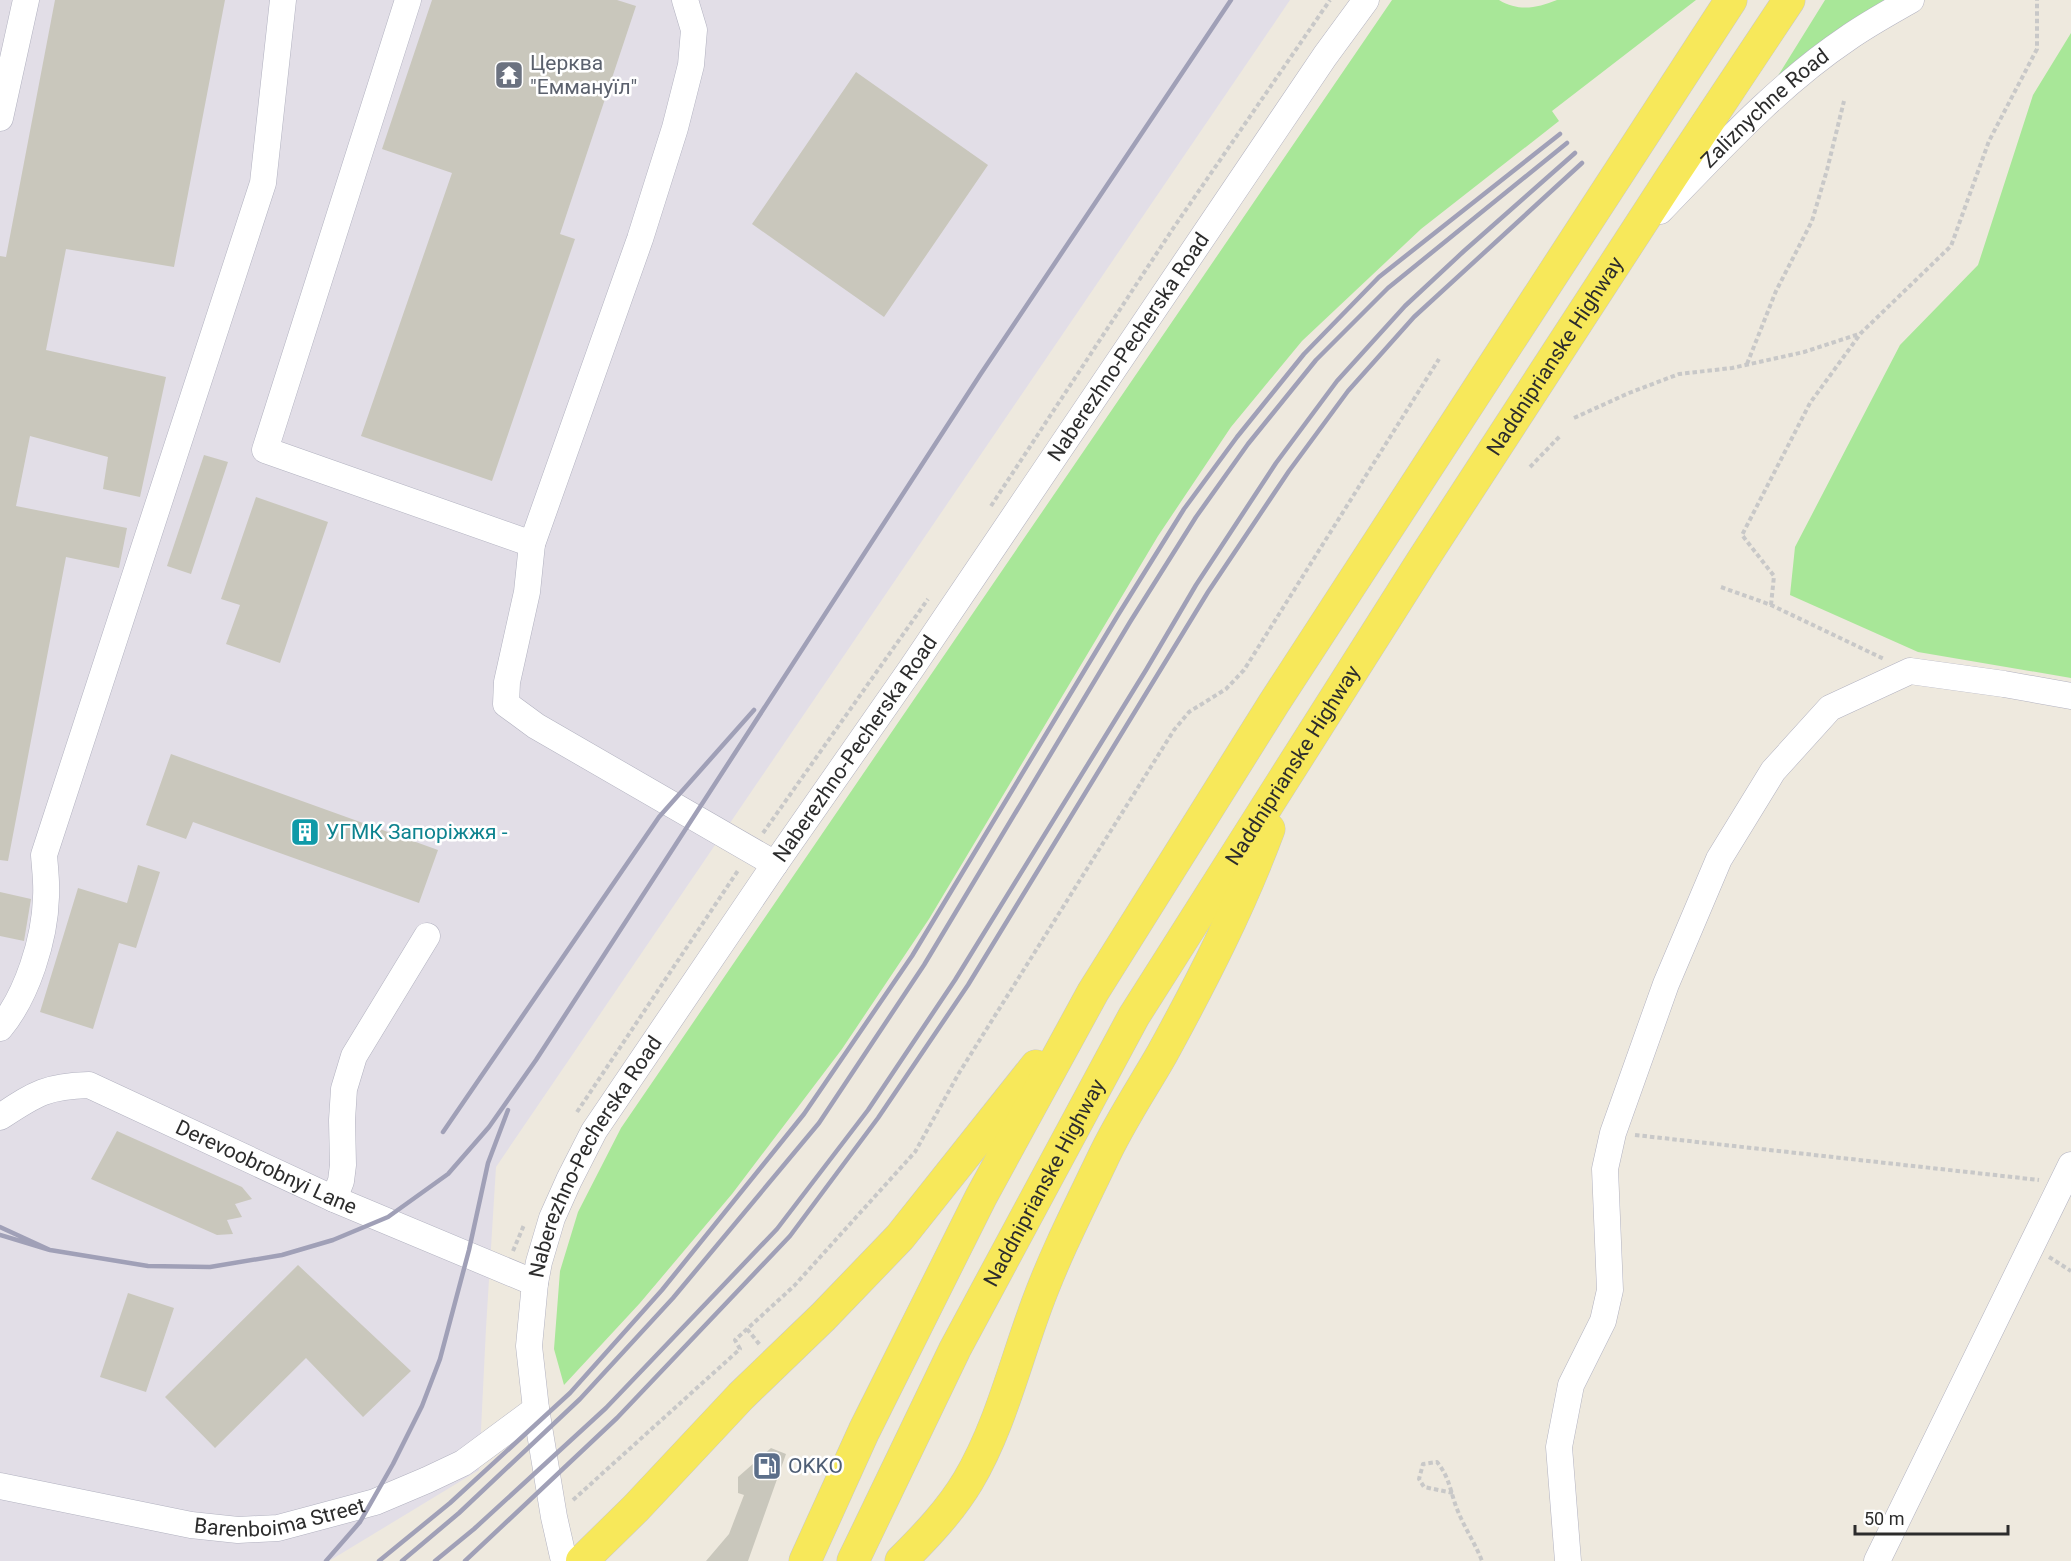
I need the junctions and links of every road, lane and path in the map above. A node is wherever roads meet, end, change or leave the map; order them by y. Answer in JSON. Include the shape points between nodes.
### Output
{"nodes":[{"id":1,"x":26,"y":0,"type":"edge"},
{"id":2,"x":283,"y":0,"type":"edge"},
{"id":3,"x":408,"y":0,"type":"edge"},
{"id":4,"x":685,"y":0,"type":"edge"},
{"id":5,"x":1329,"y":0,"type":"edge"},
{"id":6,"x":1366,"y":0,"type":"edge"},
{"id":7,"x":1731,"y":0,"type":"edge"},
{"id":8,"x":1789,"y":0,"type":"edge"},
{"id":9,"x":1911,"y":0,"type":"edge"},
{"id":10,"x":2037,"y":0,"type":"edge"},
{"id":11,"x":1844,"y":101,"type":"dead end"},
{"id":12,"x":0,"y":118,"type":"edge"},
{"id":13,"x":1635,"y":236,"type":"junction"},
{"id":14,"x":1861,"y":333,"type":"junction"},
{"id":15,"x":1439,"y":359,"type":"dead end"},
{"id":16,"x":1747,"y":364,"type":"junction"},
{"id":17,"x":1574,"y":418,"type":"dead end"},
{"id":18,"x":1561,"y":435,"type":"dead end"},
{"id":19,"x":1530,"y":467,"type":"dead end"},
{"id":20,"x":985,"y":515,"type":"dead end"},
{"id":21,"x":532,"y":544,"type":"junction"},
{"id":22,"x":1720,"y":587,"type":"dead end"},
{"id":23,"x":933,"y":593,"type":"dead end"},
{"id":24,"x":1771,"y":605,"type":"junction"},
{"id":25,"x":1911,"y":671,"type":"junction"},
{"id":26,"x":2071,"y":696,"type":"edge"},
{"id":27,"x":1294,"y":763,"type":"junction"},
{"id":28,"x":752,"y":849,"type":"junction"},
{"id":29,"x":775,"y":864,"type":"junction"},
{"id":30,"x":427,"y":936,"type":"dead end"},
{"id":31,"x":1093,"y":992,"type":"junction"},
{"id":32,"x":0,"y":1028,"type":"edge"},
{"id":33,"x":576,"y":1116,"type":"dead end"},
{"id":34,"x":0,"y":1117,"type":"edge"},
{"id":35,"x":1613,"y":1133,"type":"junction"},
{"id":36,"x":2067,"y":1174,"type":"edge"},
{"id":37,"x":334,"y":1199,"type":"junction"},
{"id":38,"x":529,"y":1216,"type":"dead end"},
{"id":39,"x":505,"y":1270,"type":"junction"},
{"id":40,"x":535,"y":1283,"type":"junction"},
{"id":41,"x":536,"y":1409,"type":"junction"},
{"id":42,"x":0,"y":1486,"type":"edge"},
{"id":43,"x":1452,"y":1493,"type":"junction"},
{"id":44,"x":554,"y":1517,"type":"junction"},
{"id":45,"x":564,"y":1561,"type":"edge"},
{"id":46,"x":582,"y":1561,"type":"edge"},
{"id":47,"x":805,"y":1561,"type":"edge"},
{"id":48,"x":853,"y":1561,"type":"edge"},
{"id":49,"x":901,"y":1561,"type":"edge"},
{"id":50,"x":1482,"y":1561,"type":"edge"},
{"id":51,"x":1568,"y":1561,"type":"edge"},
{"id":52,"x":1877,"y":1561,"type":"edge"}],
"edges":[{"from":1,"to":12,"type":"street"},
{"from":2,"to":32,"type":"street","via":[[263,183],[44,855],[46,898],[39,949]]},
{"from":3,"to":21,"type":"street","via":[[265,450]]},
{"from":4,"to":21,"type":"street","via":[[694,30],[691,65],[675,128]]},
{"from":5,"to":20,"type":"path"},
{"from":6,"to":29,"type":"street","name":"Naberezhno-Pecherska Road"},
{"from":7,"to":31,"type":"main road","via":[[1274,703]]},
{"from":8,"to":13,"type":"main road","name":"Naddniprianske Highway"},
{"from":9,"to":13,"type":"street","name":"Zaliznychne Road","via":[[1848,38],[1784,88]]},
{"from":10,"to":14,"type":"path","via":[[2037,49],[1989,141],[1951,246]]},
{"from":11,"to":16,"type":"path","via":[[1812,221],[1776,291]]},
{"from":13,"to":27,"type":"main road","name":"Naddniprianske Highway"},
{"from":14,"to":16,"type":"path","via":[[1804,352]]},
{"from":14,"to":24,"type":"path","via":[[1810,403],[1742,535],[1774,576]]},
{"from":15,"to":44,"type":"path","via":[[1244,670],[1226,689],[1189,712],[1174,730],[959,1073],[915,1152],[795,1286],[735,1340],[740,1349]]},
{"from":16,"to":17,"type":"path","via":[[1679,374]]},
{"from":18,"to":19,"type":"path"},
{"from":21,"to":28,"type":"street","via":[[506,704],[536,726]]},
{"from":22,"to":24,"type":"path"},
{"from":23,"to":28,"type":"path"},
{"from":24,"to":25,"type":"path"},
{"from":25,"to":26,"type":"street"},
{"from":25,"to":35,"type":"street","via":[[1830,708],[1773,771],[1719,859],[1666,984]]},
{"from":27,"to":48,"type":"main road","name":"Naddniprianske Highway","via":[[1134,1016],[954,1349]]},
{"from":27,"to":49,"type":"main road","via":[[1250,881],[1161,1054],[1113,1135],[1057,1254],[995,1424],[968,1481],[935,1527]]},
{"from":28,"to":29,"type":"street"},
{"from":28,"to":33,"type":"path"},
{"from":29,"to":40,"type":"street","name":"Naberezhno-Pecherska Road","via":[[594,1131],[552,1218]]},
{"from":30,"to":37,"type":"street","via":[[354,1056],[344,1089],[343,1165]]},
{"from":31,"to":46,"type":"main road","via":[[900,1237]]},
{"from":31,"to":47,"type":"main road","via":[[981,1197],[864,1431]]},
{"from":34,"to":37,"type":"street","name":"Derevoobrobnyi Lane","via":[[34,1094],[63,1086],[89,1085]]},
{"from":35,"to":36,"type":"path"},
{"from":35,"to":51,"type":"street","via":[[1605,1169],[1610,1290],[1603,1321],[1571,1385],[1559,1447]]},
{"from":36,"to":52,"type":"street"},
{"from":37,"to":39,"type":"street","name":"Derevoobrobnyi Lane"},
{"from":38,"to":39,"type":"path"},
{"from":39,"to":40,"type":"street","name":"Derevoobrobnyi Lane"},
{"from":40,"to":41,"type":"street","name":"Naberezhno-Pecherska Road","via":[[530,1346]]},
{"from":41,"to":42,"type":"street","name":"Barenboima Street","via":[[463,1463],[427,1480],[375,1502],[278,1528],[238,1530],[191,1525]]},
{"from":41,"to":44,"type":"street","name":"Naberezhno-Pecherska Road"},
{"from":43,"to":43,"type":"path","via":[[1424,1487],[1419,1479],[1423,1464],[1437,1462],[1447,1474]]},
{"from":43,"to":50,"type":"path"},
{"from":44,"to":45,"type":"street","name":"Naberezhno-Pecherska Road"}]}
